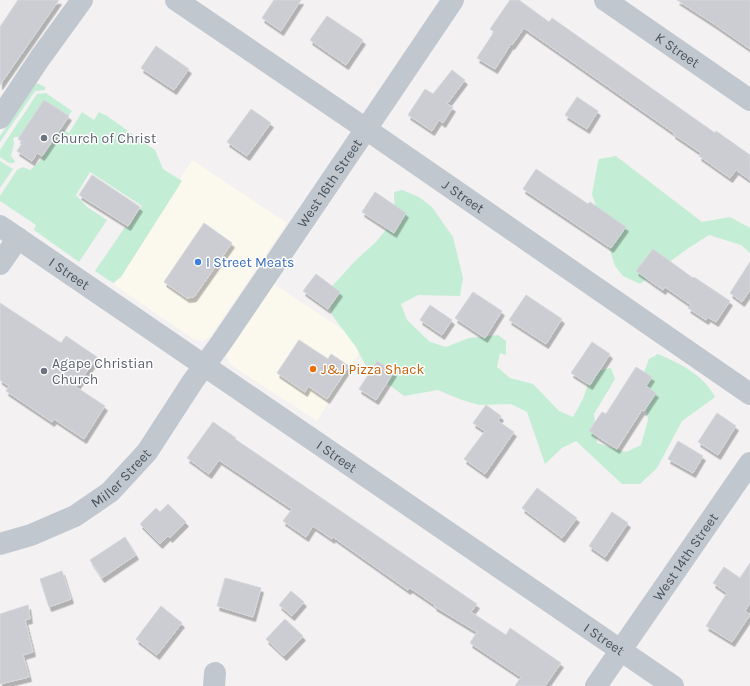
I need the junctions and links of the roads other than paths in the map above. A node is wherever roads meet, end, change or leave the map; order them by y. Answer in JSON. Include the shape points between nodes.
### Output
{"nodes":[{"id":1,"x":82,"y":0,"type":"edge"},
{"id":2,"x":176,"y":0,"type":"edge"},
{"id":3,"x":453,"y":0,"type":"edge"},
{"id":4,"x":605,"y":0,"type":"edge"},
{"id":5,"x":750,"y":100,"type":"edge"},
{"id":6,"x":0,"y":118,"type":"edge"},
{"id":7,"x":366,"y":129,"type":"junction"},
{"id":8,"x":0,"y":226,"type":"edge"},
{"id":9,"x":18,"y":238,"type":"junction"},
{"id":10,"x":0,"y":264,"type":"edge"},
{"id":11,"x":204,"y":366,"type":"junction"},
{"id":12,"x":750,"y":394,"type":"edge"},
{"id":13,"x":750,"y":463,"type":"edge"},
{"id":14,"x":0,"y":544,"type":"edge"},
{"id":15,"x":621,"y":650,"type":"junction"},
{"id":16,"x":596,"y":686,"type":"edge"},
{"id":17,"x":673,"y":686,"type":"edge"}],
"edges":[{"from":1,"to":6,"type":"street"},
{"from":2,"to":7,"type":"street","name":"J Street"},
{"from":3,"to":7,"type":"street","name":"West 16th Street"},
{"from":4,"to":5,"type":"street","name":"K Street"},
{"from":7,"to":11,"type":"street","name":"West 16th Street"},
{"from":7,"to":12,"type":"street","name":"J Street"},
{"from":8,"to":9,"type":"street","name":"I Street"},
{"from":9,"to":10,"type":"street"},
{"from":9,"to":11,"type":"street","name":"I Street"},
{"from":11,"to":14,"type":"street","name":"Miller Street","via":[[147,452],[110,492],[75,516],[31,535]]},
{"from":11,"to":15,"type":"street","name":"I Street"},
{"from":13,"to":15,"type":"street","name":"West 14th Street"},
{"from":15,"to":16,"type":"street","name":"West 14th Street"},
{"from":15,"to":17,"type":"street","name":"I Street"}]}
